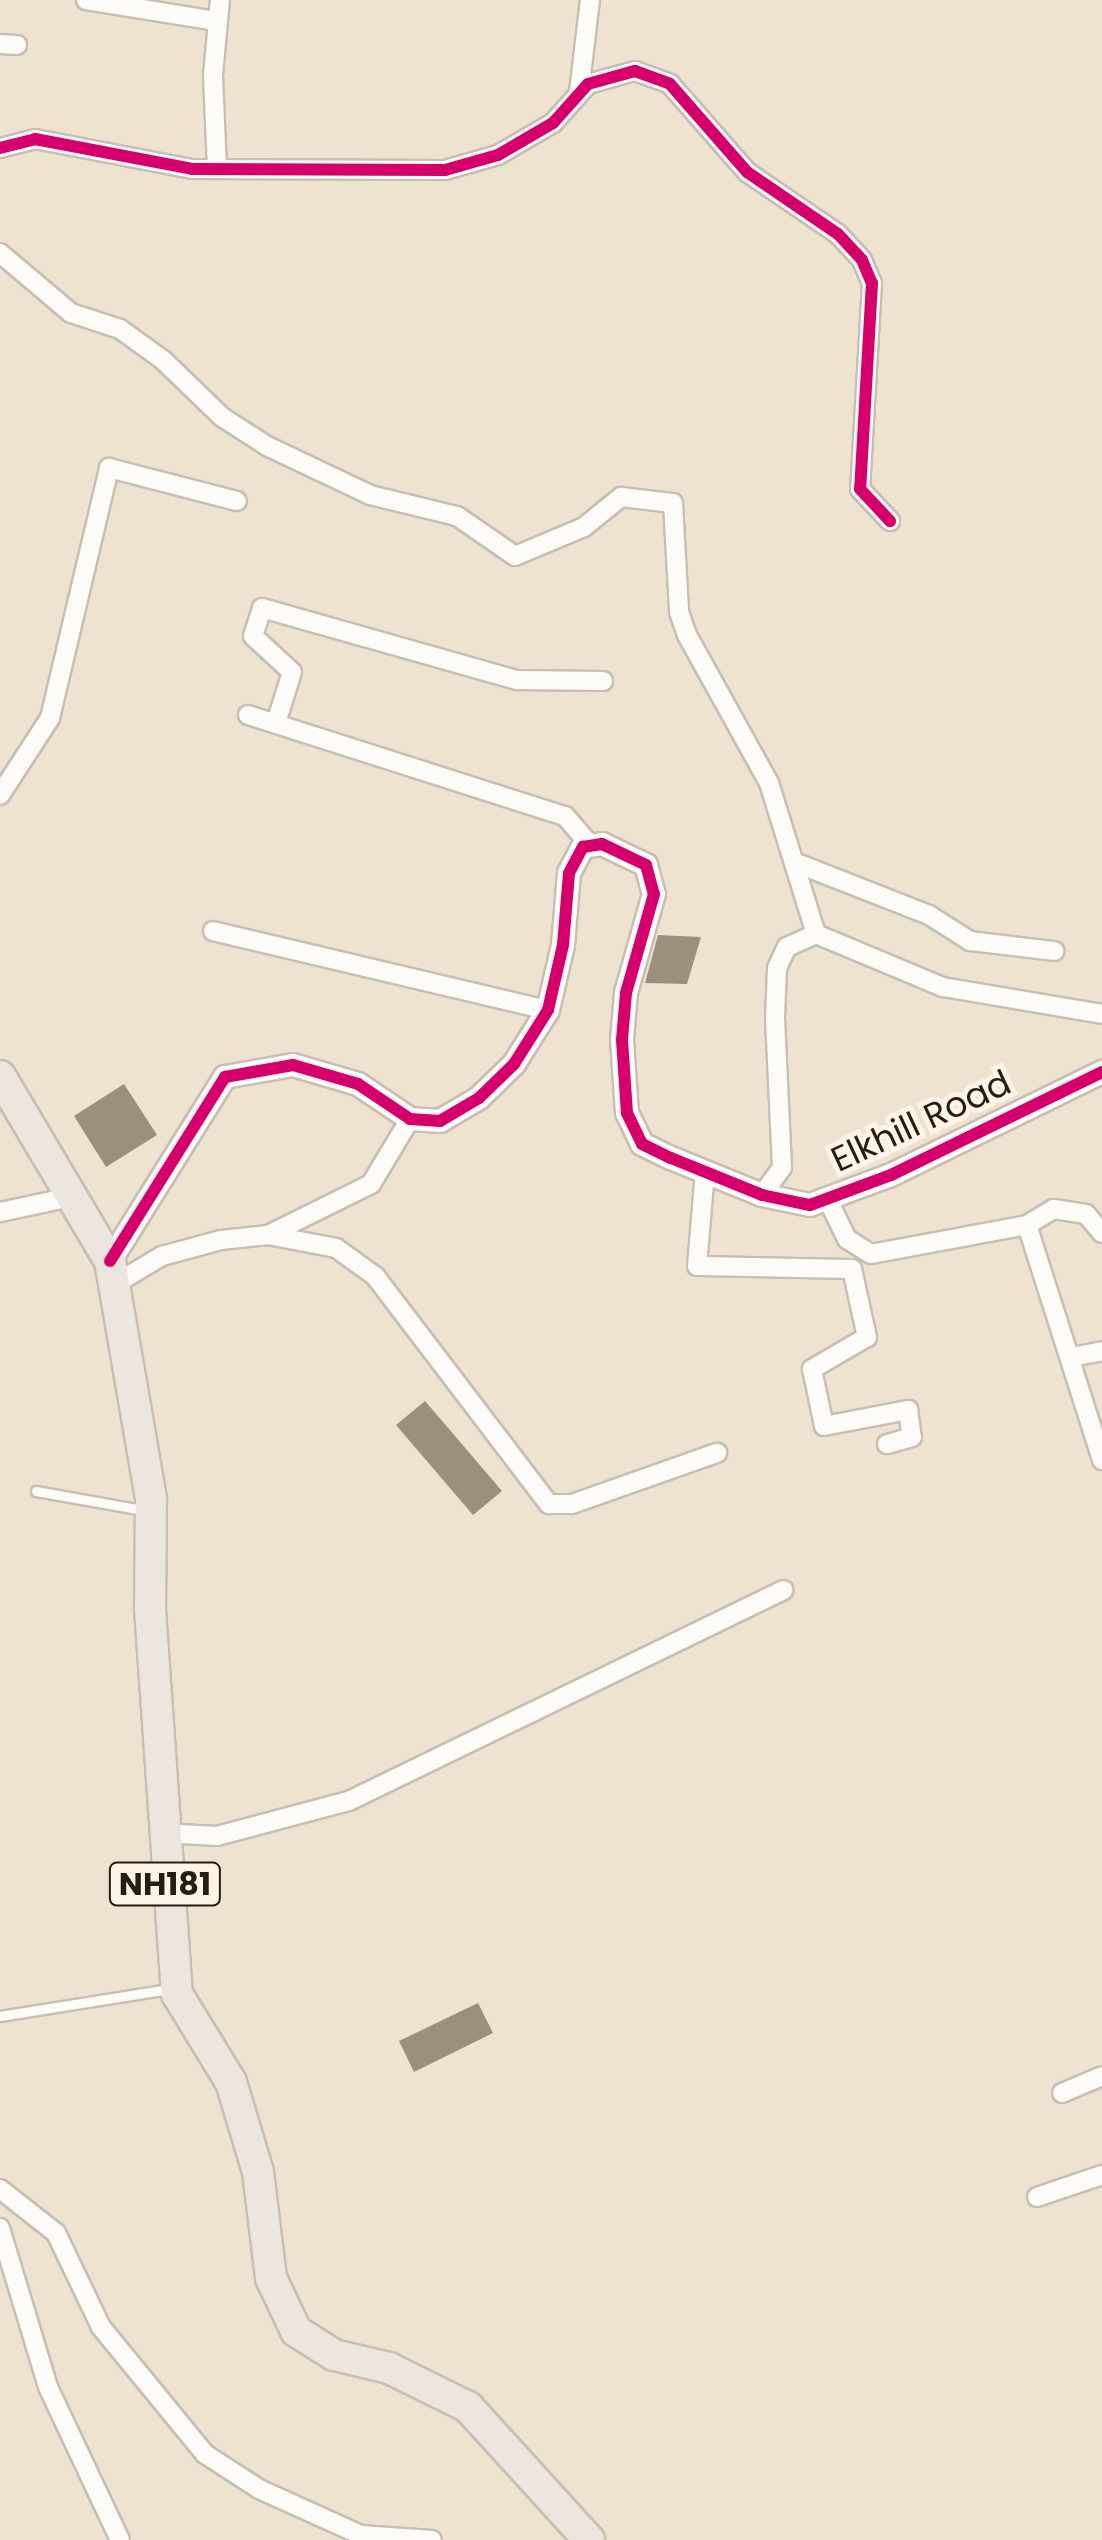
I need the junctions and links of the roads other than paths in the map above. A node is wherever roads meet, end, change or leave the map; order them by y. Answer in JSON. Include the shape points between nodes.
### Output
{"nodes":[{"id":1,"x":86,"y":0,"type":"edge"},
{"id":2,"x":220,"y":0,"type":"edge"},
{"id":3,"x":590,"y":0,"type":"edge"},
{"id":4,"x":214,"y":21,"type":"junction"},
{"id":5,"x":578,"y":92,"type":"junction"},
{"id":6,"x":0,"y":148,"type":"edge"},
{"id":7,"x":217,"y":168,"type":"junction"},
{"id":8,"x":0,"y":253,"type":"edge"},
{"id":9,"x":237,"y":501,"type":"dead end"},
{"id":10,"x":890,"y":521,"type":"dead end"},
{"id":11,"x":603,"y":681,"type":"dead end"},
{"id":12,"x":248,"y":715,"type":"dead end"},
{"id":13,"x":276,"y":722,"type":"junction"},
{"id":14,"x":0,"y":795,"type":"edge"},
{"id":15,"x":591,"y":846,"type":"junction"},
{"id":16,"x":799,"y":864,"type":"junction"},
{"id":17,"x":213,"y":931,"type":"dead end"},
{"id":18,"x":816,"y":934,"type":"junction"},
{"id":19,"x":1054,"y":951,"type":"dead end"},
{"id":20,"x":548,"y":1010,"type":"junction"},
{"id":21,"x":1102,"y":1014,"type":"edge"},
{"id":22,"x":1102,"y":1072,"type":"edge"},
{"id":23,"x":0,"y":1076,"type":"edge"},
{"id":24,"x":410,"y":1118,"type":"junction"},
{"id":25,"x":705,"y":1171,"type":"junction"},
{"id":26,"x":762,"y":1195,"type":"junction"},
{"id":27,"x":75,"y":1196,"type":"junction"},
{"id":28,"x":827,"y":1198,"type":"junction"},
{"id":29,"x":0,"y":1212,"type":"edge"},
{"id":30,"x":1026,"y":1225,"type":"junction"},
{"id":31,"x":1102,"y":1234,"type":"edge"},
{"id":32,"x":268,"y":1235,"type":"junction"},
{"id":33,"x":113,"y":1272,"type":"junction"},
{"id":34,"x":1102,"y":1351,"type":"edge"},
{"id":35,"x":1072,"y":1357,"type":"junction"},
{"id":36,"x":887,"y":1444,"type":"dead end"},
{"id":37,"x":717,"y":1453,"type":"dead end"},
{"id":38,"x":1102,"y":1460,"type":"edge"},
{"id":39,"x":36,"y":1491,"type":"dead end"},
{"id":40,"x":151,"y":1512,"type":"junction"},
{"id":41,"x":784,"y":1590,"type":"dead end"},
{"id":42,"x":162,"y":1832,"type":"junction"},
{"id":43,"x":176,"y":1987,"type":"junction"},
{"id":44,"x":0,"y":2016,"type":"edge"},
{"id":45,"x":1102,"y":2076,"type":"edge"},
{"id":46,"x":1062,"y":2093,"type":"dead end"},
{"id":47,"x":1102,"y":2175,"type":"edge"},
{"id":48,"x":0,"y":2189,"type":"edge"},
{"id":49,"x":1038,"y":2197,"type":"dead end"},
{"id":50,"x":0,"y":2228,"type":"edge"},
{"id":51,"x":423,"y":2539,"type":"edge"},
{"id":52,"x":120,"y":2540,"type":"edge"},
{"id":53,"x":589,"y":2540,"type":"edge"}],
"edges":[{"from":1,"to":4,"type":"street"},
{"from":2,"to":4,"type":"street"},
{"from":3,"to":5,"type":"street"},
{"from":4,"to":7,"type":"street","via":[[220,40],[213,75]]},
{"from":5,"to":7,"type":"street","via":[[553,122],[498,156],[445,170]]},
{"from":5,"to":10,"type":"street","via":[[635,71],[670,84],[747,172],[838,234],[862,260],[872,283],[860,489]]},
{"from":6,"to":7,"type":"street","via":[[35,139]]},
{"from":8,"to":16,"type":"street","via":[[70,313],[120,329],[164,360],[222,417],[267,446],[370,495],[457,516],[515,556],[584,527],[621,497],[673,502],[679,612],[687,636],[770,783]]},
{"from":9,"to":14,"type":"street","via":[[109,468],[50,718]]},
{"from":11,"to":13,"type":"street","via":[[517,680],[262,608],[254,636],[292,672]]},
{"from":12,"to":13,"type":"street"},
{"from":13,"to":15,"type":"street","via":[[566,816]]},
{"from":15,"to":20,"type":"street","via":[[569,873]]},
{"from":15,"to":25,"type":"street","name":"Elkhill Road","via":[[630,853],[646,865],[654,894],[626,993],[627,1113],[642,1144]]},
{"from":16,"to":18,"type":"street"},
{"from":16,"to":19,"type":"street","via":[[914,908],[970,942]]},
{"from":17,"to":20,"type":"street"},
{"from":18,"to":21,"type":"street","via":[[943,987]]},
{"from":18,"to":26,"type":"street","via":[[787,947],[777,968],[782,1167]]},
{"from":20,"to":24,"type":"street","via":[[514,1064],[479,1098],[440,1121]]},
{"from":22,"to":28,"type":"street","name":"Elkhill Road","via":[[891,1175]]},
{"from":23,"to":27,"type":"highway","number":"NH181"},
{"from":24,"to":32,"type":"street","via":[[371,1184]]},
{"from":24,"to":33,"type":"street","via":[[358,1084],[293,1065],[225,1077]]},
{"from":25,"to":26,"type":"street","name":"Elkhill Road"},
{"from":25,"to":36,"type":"street","via":[[697,1266],[852,1269],[867,1337],[812,1369],[824,1426],[908,1410],[912,1437]]},
{"from":26,"to":28,"type":"street","name":"Elkhill Road","via":[[810,1205]]},
{"from":27,"to":29,"type":"street"},
{"from":27,"to":33,"type":"highway","number":"NH181"},
{"from":28,"to":30,"type":"street","via":[[847,1239],[871,1254]]},
{"from":30,"to":31,"type":"street","via":[[1054,1210],[1086,1214]]},
{"from":30,"to":35,"type":"street"},
{"from":32,"to":33,"type":"street"},
{"from":32,"to":37,"type":"street","via":[[336,1248],[375,1276],[549,1504],[572,1504]]},
{"from":33,"to":40,"type":"highway","number":"NH181"},
{"from":34,"to":35,"type":"street"},
{"from":35,"to":38,"type":"street"},
{"from":39,"to":40,"type":"lane"},
{"from":40,"to":42,"type":"highway","number":"NH181"},
{"from":41,"to":42,"type":"street","via":[[349,1802],[218,1836]]},
{"from":42,"to":43,"type":"highway","number":"NH181"},
{"from":43,"to":44,"type":"lane"},
{"from":43,"to":53,"type":"highway","number":"NH181","via":[[231,2082],[258,2172],[271,2278],[296,2331],[334,2355],[390,2368],[468,2407]]},
{"from":45,"to":46,"type":"street"},
{"from":47,"to":49,"type":"street"},
{"from":48,"to":51,"type":"street","via":[[56,2234],[101,2326],[205,2454],[329,2522],[361,2534]]},
{"from":50,"to":52,"type":"street","via":[[48,2388]]}]}
